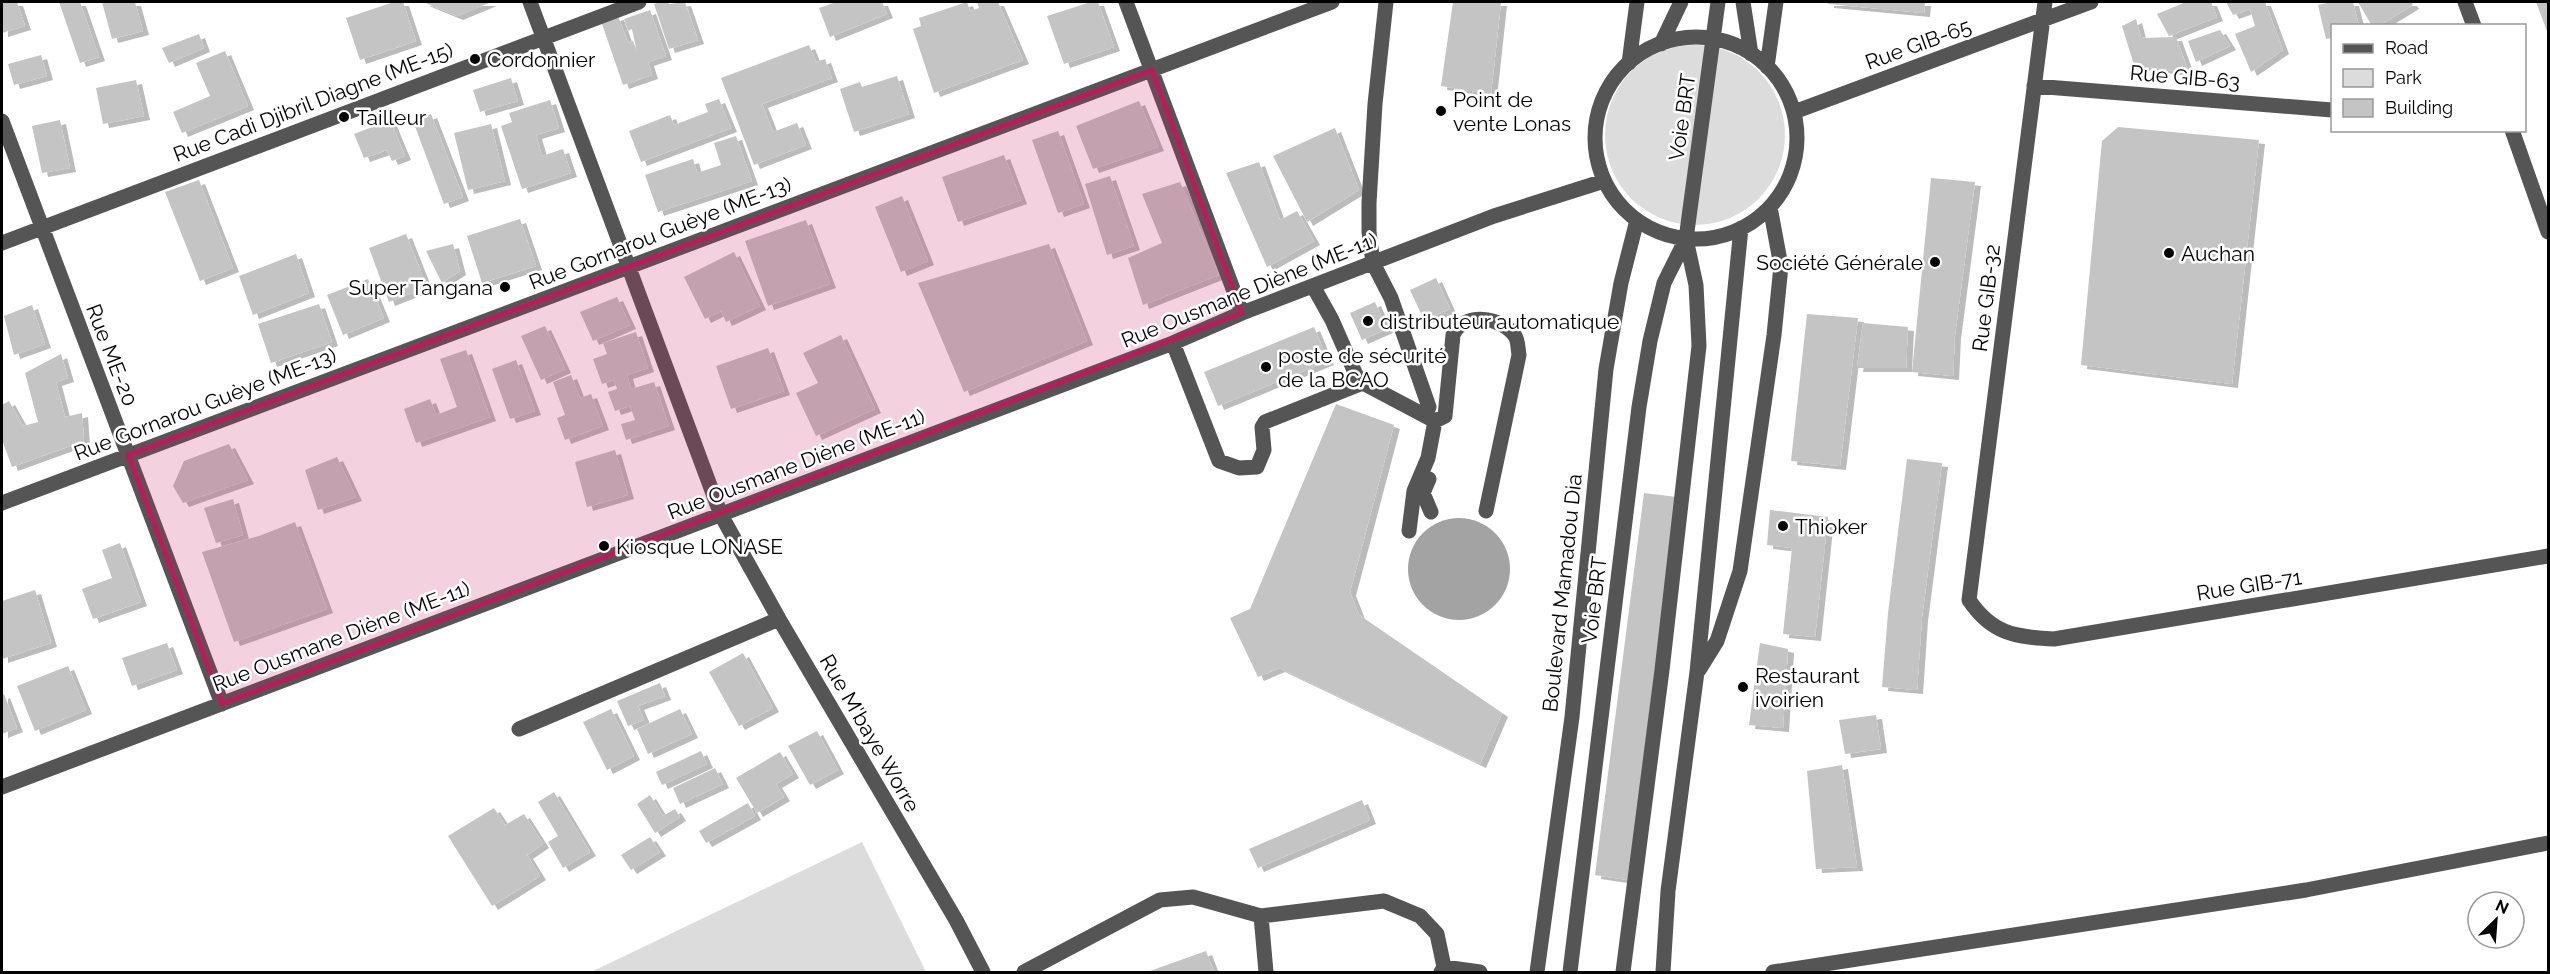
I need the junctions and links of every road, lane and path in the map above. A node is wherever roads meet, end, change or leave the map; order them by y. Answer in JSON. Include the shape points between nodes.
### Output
{"nodes":[{"id":1,"x":530,"y":2,"type":"edge"},
{"id":2,"x":639,"y":2,"type":"edge"},
{"id":3,"x":1126,"y":2,"type":"edge"},
{"id":4,"x":1332,"y":2,"type":"edge"},
{"id":5,"x":1386,"y":2,"type":"edge"},
{"id":6,"x":1636,"y":2,"type":"edge"},
{"id":7,"x":1648,"y":2,"type":"edge"},
{"id":8,"x":1681,"y":2,"type":"edge"},
{"id":9,"x":1718,"y":2,"type":"edge"},
{"id":10,"x":1743,"y":2,"type":"edge"},
{"id":11,"x":1776,"y":2,"type":"edge"},
{"id":12,"x":2045,"y":2,"type":"edge"},
{"id":13,"x":2091,"y":2,"type":"edge"},
{"id":14,"x":2465,"y":2,"type":"edge"},
{"id":15,"x":2042,"y":21,"type":"junction"},
{"id":16,"x":2473,"y":24,"type":"edge"},
{"id":17,"x":1633,"y":34,"type":"junction"},
{"id":18,"x":543,"y":38,"type":"junction"},
{"id":19,"x":1714,"y":40,"type":"junction"},
{"id":20,"x":1668,"y":42,"type":"junction"},
{"id":21,"x":1751,"y":54,"type":"junction"},
{"id":22,"x":1629,"y":63,"type":"junction"},
{"id":23,"x":1767,"y":67,"type":"junction"},
{"id":24,"x":1152,"y":70,"type":"junction"},
{"id":25,"x":2034,"y":86,"type":"junction"},
{"id":26,"x":2331,"y":110,"type":"edge"},
{"id":27,"x":1794,"y":112,"type":"junction"},
{"id":28,"x":2,"y":122,"type":"edge"},
{"id":29,"x":2513,"y":132,"type":"edge"},
{"id":30,"x":1604,"y":181,"type":"junction"},
{"id":31,"x":1770,"y":207,"type":"junction"},
{"id":32,"x":1636,"y":220,"type":"junction"},
{"id":33,"x":42,"y":228,"type":"junction"},
{"id":34,"x":1741,"y":228,"type":"junction"},
{"id":35,"x":2548,"y":232,"type":"edge"},
{"id":36,"x":1686,"y":239,"type":"junction"},
{"id":37,"x":2,"y":243,"type":"edge"},
{"id":38,"x":1373,"y":263,"type":"junction"},
{"id":39,"x":628,"y":267,"type":"junction"},
{"id":40,"x":1313,"y":286,"type":"junction"},
{"id":41,"x":1242,"y":313,"type":"junction"},
{"id":42,"x":1173,"y":343,"type":"junction"},
{"id":43,"x":1358,"y":380,"type":"junction"},
{"id":44,"x":1433,"y":415,"type":"junction"},
{"id":45,"x":128,"y":455,"type":"junction"},
{"id":46,"x":2,"y":503,"type":"edge"},
{"id":47,"x":1486,"y":511,"type":"dead end"},
{"id":48,"x":1431,"y":512,"type":"dead end"},
{"id":49,"x":721,"y":515,"type":"junction"},
{"id":50,"x":1409,"y":531,"type":"dead end"},
{"id":51,"x":2548,"y":556,"type":"edge"},
{"id":52,"x":1969,"y":600,"type":"joint"},
{"id":53,"x":779,"y":620,"type":"junction"},
{"id":54,"x":1697,"y":672,"type":"junction"},
{"id":55,"x":222,"y":704,"type":"junction"},
{"id":56,"x":519,"y":729,"type":"dead end"},
{"id":57,"x":2,"y":787,"type":"edge"},
{"id":58,"x":2548,"y":843,"type":"edge"},
{"id":59,"x":1261,"y":916,"type":"junction"},
{"id":60,"x":1442,"y":970,"type":"edge"},
{"id":61,"x":983,"y":972,"type":"edge"},
{"id":62,"x":1024,"y":972,"type":"edge"},
{"id":63,"x":1266,"y":972,"type":"edge"},
{"id":64,"x":1480,"y":972,"type":"edge"},
{"id":65,"x":1537,"y":972,"type":"edge"},
{"id":66,"x":1570,"y":972,"type":"edge"},
{"id":67,"x":1623,"y":972,"type":"edge"},
{"id":68,"x":1663,"y":972,"type":"edge"},
{"id":69,"x":1773,"y":972,"type":"edge"}],
"edges":[{"from":1,"to":18,"type":"street","name":"Rue M'baye Worre"},
{"from":2,"to":18,"type":"street","name":"Rue Cadi Djibril Diagne (ME-15)"},
{"from":3,"to":24,"type":"street"},
{"from":4,"to":24,"type":"street","name":"Rue Gornarou Guèye (ME-13)"},
{"from":5,"to":38,"type":"street","via":[[1369,203]]},
{"from":6,"to":17,"type":"street"},
{"from":7,"to":17,"type":"street"},
{"from":8,"to":20,"type":"street"},
{"from":9,"to":19,"type":"street","name":"Voie BRT"},
{"from":10,"to":21,"type":"street"},
{"from":11,"to":23,"type":"street"},
{"from":12,"to":15,"type":"street","name":"Rue GIB-32"},
{"from":13,"to":15,"type":"street","name":"Rue GIB-65"},
{"from":14,"to":16,"type":"street"},
{"from":15,"to":25,"type":"street","name":"Rue GIB-32"},
{"from":15,"to":27,"type":"street","name":"Rue GIB-65"},
{"from":17,"to":22,"type":"street"},
{"from":18,"to":33,"type":"street","name":"Rue Cadi Djibril Diagne (ME-15)"},
{"from":18,"to":39,"type":"street","name":"Rue M'baye Worre"},
{"from":19,"to":20,"type":"street"},
{"from":19,"to":21,"type":"street"},
{"from":19,"to":36,"type":"street","name":"Voie BRT"},
{"from":20,"to":22,"type":"street"},
{"from":21,"to":23,"type":"street"},
{"from":22,"to":30,"type":"street","via":[[1603,97],[1597,118],[1594,139]]},
{"from":23,"to":27,"type":"street","via":[[1779,80]]},
{"from":24,"to":39,"type":"street","name":"Rue Gornarou Guèye (ME-13)"},
{"from":24,"to":41,"type":"street"},
{"from":25,"to":26,"type":"street","name":"Rue GIB-63"},
{"from":25,"to":52,"type":"street","name":"Rue GIB-32"},
{"from":27,"to":31,"type":"street","via":[[1795,162],[1785,187]]},
{"from":28,"to":33,"type":"street","name":"Rue ME-20"},
{"from":29,"to":35,"type":"street"},
{"from":30,"to":32,"type":"street","via":[[1618,203]]},
{"from":30,"to":38,"type":"street","name":"Rue Ousmane Diène (ME-11)","via":[[1494,216]]},
{"from":31,"to":34,"type":"street"},
{"from":31,"to":54,"type":"street","via":[[1781,266],[1740,570],[1717,641]]},
{"from":32,"to":36,"type":"street","via":[[1659,232]]},
{"from":32,"to":65,"type":"street","name":"Boulevard Mamadou Dia","via":[[1605,369],[1572,717]]},
{"from":33,"to":37,"type":"street","name":"Rue Cadi Djibril Diagne (ME-15)"},
{"from":33,"to":45,"type":"street","name":"Rue ME-20"},
{"from":34,"to":36,"type":"street","via":[[1714,238]]},
{"from":34,"to":54,"type":"street"},
{"from":36,"to":66,"type":"street","name":"Voie BRT","via":[[1664,283],[1650,341]]},
{"from":36,"to":67,"type":"street","name":"Voie BRT","via":[[1696,285],[1699,346]]},
{"from":38,"to":40,"type":"street","name":"Rue Ousmane Diène (ME-11)"},
{"from":38,"to":44,"type":"street","via":[[1391,298]]},
{"from":39,"to":45,"type":"street","name":"Rue Gornarou Guèye (ME-13)"},
{"from":39,"to":49,"type":"street","name":"Rue M'baye Worre"},
{"from":40,"to":41,"type":"street","name":"Rue Ousmane Diène (ME-11)"},
{"from":40,"to":43,"type":"street"},
{"from":41,"to":42,"type":"street","name":"Rue Ousmane Diène (ME-11)"},
{"from":42,"to":43,"type":"street","via":[[1210,435],[1225,453],[1240,459],[1250,458],[1254,449],[1252,425],[1259,414]]},
{"from":42,"to":49,"type":"street","name":"Rue Ousmane Diène (ME-11)"},
{"from":43,"to":44,"type":"street","via":[[1366,375]]},
{"from":44,"to":47,"type":"street","via":[[1456,329],[1468,321],[1485,319],[1516,336],[1519,355]]},
{"from":44,"to":48,"type":"street","via":[[1437,460],[1423,493]]},
{"from":44,"to":50,"type":"street","via":[[1428,458],[1414,491]]},
{"from":45,"to":46,"type":"street","name":"Rue Gornarou Guèye (ME-13)"},
{"from":45,"to":55,"type":"street","name":"Rue ME-20"},
{"from":49,"to":53,"type":"street","name":"Rue M'baye Worre"},
{"from":49,"to":55,"type":"street","name":"Rue Ousmane Diène (ME-11)"},
{"from":51,"to":52,"type":"street","name":"Rue GIB-71","via":[[2054,639],[2011,634],[1993,627]]},
{"from":53,"to":56,"type":"street"},
{"from":53,"to":61,"type":"street","name":"Rue M'baye Worre"},
{"from":54,"to":68,"type":"street","via":[[1668,891]]},
{"from":55,"to":57,"type":"street","name":"Rue Ousmane Diène (ME-11)"},
{"from":58,"to":69,"type":"street","via":[[2306,890]]},
{"from":59,"to":60,"type":"street","via":[[1384,901],[1420,916],[1437,934]]},
{"from":59,"to":62,"type":"street","via":[[1193,897],[1160,900]]},
{"from":59,"to":63,"type":"street"},
{"from":60,"to":64,"type":"street"}]}
